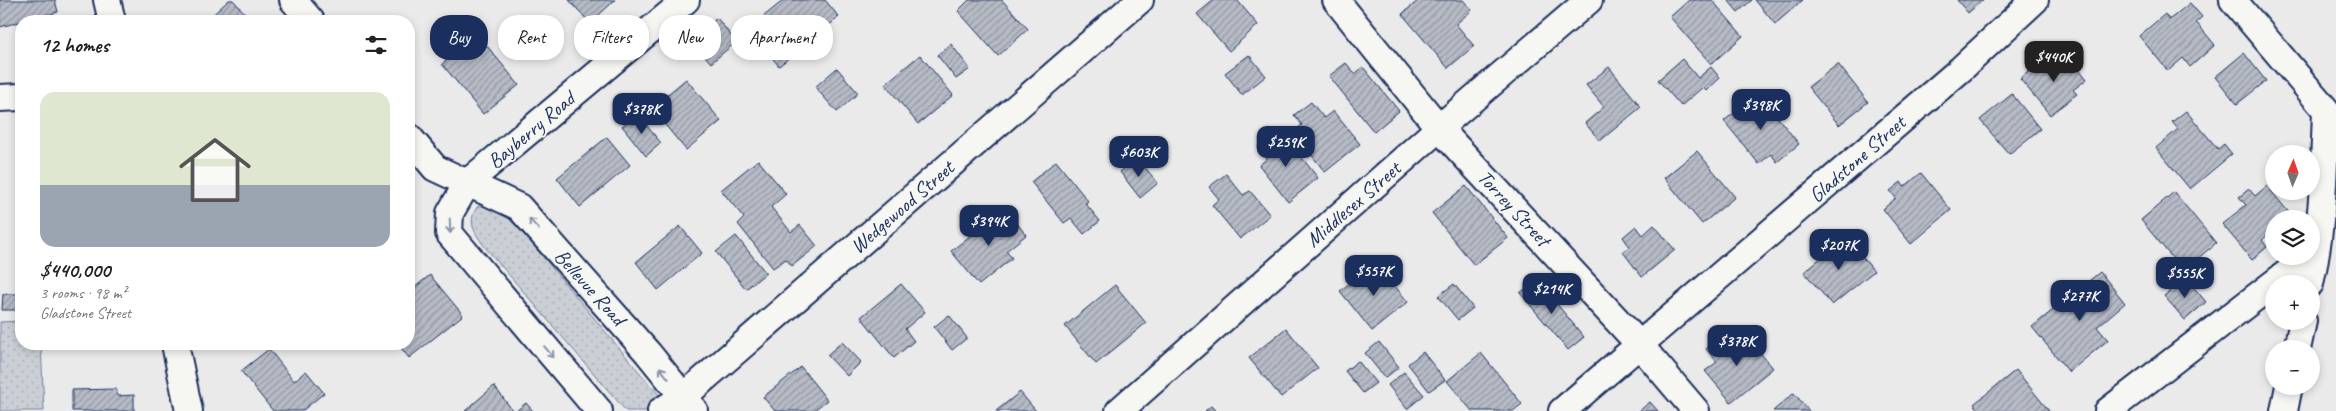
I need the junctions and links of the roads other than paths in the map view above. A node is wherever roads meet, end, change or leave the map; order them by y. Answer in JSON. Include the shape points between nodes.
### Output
{"nodes":[{"id":1,"x":107,"y":0,"type":"edge"},
{"id":2,"x":293,"y":0,"type":"edge"},
{"id":3,"x":686,"y":0,"type":"edge"},
{"id":4,"x":1140,"y":0,"type":"edge"},
{"id":5,"x":1336,"y":0,"type":"edge"},
{"id":6,"x":1589,"y":0,"type":"edge"},
{"id":7,"x":2035,"y":0,"type":"edge"},
{"id":8,"x":2233,"y":0,"type":"edge"},
{"id":9,"x":111,"y":15,"type":"edge"},
{"id":10,"x":306,"y":15,"type":"edge"},
{"id":11,"x":15,"y":97,"type":"edge"},
{"id":12,"x":0,"y":98,"type":"edge"},
{"id":13,"x":1439,"y":128,"type":"junction"},
{"id":14,"x":415,"y":143,"type":"edge"},
{"id":15,"x":468,"y":182,"type":"junction"},
{"id":16,"x":2320,"y":217,"type":"edge"},
{"id":17,"x":2297,"y":265,"type":"edge"},
{"id":18,"x":1639,"y":344,"type":"junction"},
{"id":19,"x":176,"y":350,"type":"edge"},
{"id":20,"x":2287,"y":395,"type":"edge"},
{"id":21,"x":689,"y":404,"type":"edge"},
{"id":22,"x":189,"y":411,"type":"edge"},
{"id":23,"x":599,"y":411,"type":"edge"},
{"id":24,"x":662,"y":411,"type":"edge"},
{"id":25,"x":1118,"y":411,"type":"edge"},
{"id":26,"x":1562,"y":411,"type":"edge"},
{"id":27,"x":1696,"y":411,"type":"edge"},
{"id":28,"x":2108,"y":411,"type":"edge"},
{"id":29,"x":2284,"y":411,"type":"edge"}],
"edges":[{"from":1,"to":9,"type":"street"},
{"from":2,"to":10,"type":"street"},
{"from":3,"to":15,"type":"street","name":"Bayberry Road"},
{"from":4,"to":21,"type":"street","name":"Wedgewood Street"},
{"from":5,"to":13,"type":"street","name":"Torrey Street"},
{"from":6,"to":13,"type":"street","name":"Middlesex Street"},
{"from":7,"to":18,"type":"street","name":"Gladstone Street","via":[[1960,70]]},
{"from":8,"to":16,"type":"street","via":[[2326,110],[2324,196]]},
{"from":11,"to":12,"type":"street"},
{"from":13,"to":18,"type":"street","name":"Torrey Street"},
{"from":13,"to":25,"type":"street","name":"Middlesex Street"},
{"from":14,"to":15,"type":"street","name":"Bellevue Road","via":[[435,168]]},
{"from":21,"to":15,"type":"street","name":"Bellevue Road","one_way":true,"via":[[519,207]]},
{"from":15,"to":23,"type":"street","one_way":true,"via":[[450,214],[449,233]]},
{"from":17,"to":28,"type":"street"},
{"from":18,"to":26,"type":"street","name":"Gladstone Street"},
{"from":18,"to":27,"type":"street","name":"Torrey Street"},
{"from":19,"to":22,"type":"street"},
{"from":20,"to":29,"type":"street"},
{"from":21,"to":24,"type":"street","name":"Wedgewood Street"}]}
